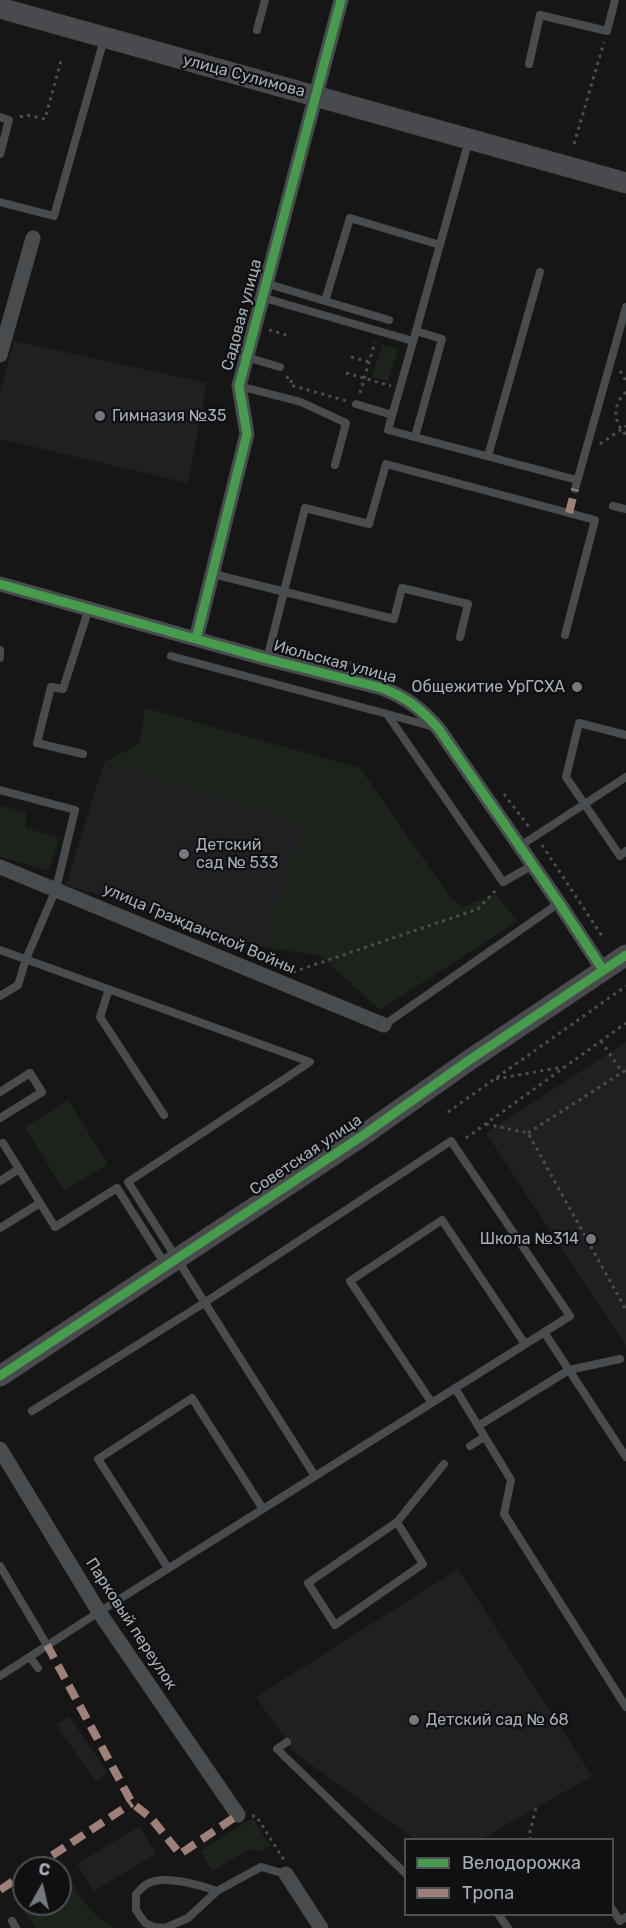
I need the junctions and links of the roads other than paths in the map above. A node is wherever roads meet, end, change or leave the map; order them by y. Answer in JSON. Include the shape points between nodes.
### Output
{"nodes":[{"id":1,"x":265,"y":0,"type":"edge"},
{"id":2,"x":340,"y":0,"type":"edge"},
{"id":3,"x":615,"y":0,"type":"edge"},
{"id":4,"x":0,"y":8,"type":"edge"},
{"id":5,"x":257,"y":30,"type":"dead end"},
{"id":6,"x":104,"y":38,"type":"junction"},
{"id":7,"x":529,"y":64,"type":"dead end"},
{"id":8,"x":316,"y":95,"type":"junction"},
{"id":9,"x":0,"y":117,"type":"edge"},
{"id":10,"x":470,"y":139,"type":"junction"},
{"id":11,"x":0,"y":154,"type":"edge"},
{"id":12,"x":626,"y":183,"type":"edge"},
{"id":13,"x":0,"y":202,"type":"edge"},
{"id":14,"x":33,"y":238,"type":"dead end"},
{"id":15,"x":440,"y":245,"type":"junction"},
{"id":16,"x":540,"y":272,"type":"dead end"},
{"id":17,"x":263,"y":290,"type":"junction"},
{"id":18,"x":325,"y":301,"type":"junction"},
{"id":19,"x":626,"y":307,"type":"edge"},
{"id":20,"x":389,"y":320,"type":"dead end"},
{"id":21,"x":623,"y":331,"type":"edge"},
{"id":22,"x":416,"y":332,"type":"junction"},
{"id":23,"x":413,"y":342,"type":"junction"},
{"id":24,"x":4,"y":353,"type":"edge"},
{"id":25,"x":246,"y":357,"type":"junction"},
{"id":26,"x":282,"y":372,"type":"road end"},
{"id":27,"x":238,"y":386,"type":"junction"},
{"id":28,"x":356,"y":404,"type":"road end"},
{"id":29,"x":393,"y":415,"type":"junction"},
{"id":30,"x":415,"y":437,"type":"junction"},
{"id":31,"x":488,"y":456,"type":"junction"},
{"id":32,"x":335,"y":465,"type":"dead end"},
{"id":33,"x":577,"y":480,"type":"junction"},
{"id":34,"x":575,"y":489,"type":"dead end"},
{"id":35,"x":613,"y":506,"type":"dead end"},
{"id":36,"x":626,"y":509,"type":"edge"},
{"id":37,"x":213,"y":574,"type":"junction"},
{"id":38,"x":0,"y":584,"type":"edge"},
{"id":39,"x":284,"y":592,"type":"junction"},
{"id":40,"x":89,"y":609,"type":"junction"},
{"id":41,"x":566,"y":635,"type":"dead end"},
{"id":42,"x":460,"y":637,"type":"dead end"},
{"id":43,"x":196,"y":639,"type":"junction"},
{"id":44,"x":0,"y":650,"type":"edge"},
{"id":45,"x":171,"y":656,"type":"dead end"},
{"id":46,"x":0,"y":658,"type":"edge"},
{"id":47,"x":267,"y":659,"type":"junction"},
{"id":48,"x":387,"y":714,"type":"junction"},
{"id":49,"x":438,"y":729,"type":"junction"},
{"id":50,"x":626,"y":735,"type":"edge"},
{"id":51,"x":83,"y":754,"type":"dead end"},
{"id":52,"x":626,"y":777,"type":"edge"},
{"id":53,"x":0,"y":790,"type":"edge"},
{"id":54,"x":584,"y":805,"type":"junction"},
{"id":55,"x":520,"y":846,"type":"junction"},
{"id":56,"x":626,"y":851,"type":"edge"},
{"id":57,"x":533,"y":865,"type":"junction"},
{"id":58,"x":0,"y":867,"type":"edge"},
{"id":59,"x":56,"y":889,"type":"junction"},
{"id":60,"x":559,"y":903,"type":"junction"},
{"id":61,"x":0,"y":950,"type":"edge"},
{"id":62,"x":626,"y":955,"type":"edge"},
{"id":63,"x":27,"y":958,"type":"junction"},
{"id":64,"x":603,"y":970,"type":"junction"},
{"id":65,"x":109,"y":989,"type":"junction"},
{"id":66,"x":0,"y":996,"type":"edge"},
{"id":67,"x":384,"y":1025,"type":"joint"},
{"id":68,"x":0,"y":1092,"type":"edge"},
{"id":69,"x":164,"y":1115,"type":"dead end"},
{"id":70,"x":0,"y":1118,"type":"edge"},
{"id":71,"x":3,"y":1143,"type":"dead end"},
{"id":72,"x":19,"y":1169,"type":"junction"},
{"id":73,"x":0,"y":1181,"type":"edge"},
{"id":74,"x":40,"y":1203,"type":"junction"},
{"id":75,"x":0,"y":1228,"type":"edge"},
{"id":76,"x":171,"y":1263,"type":"junction"},
{"id":77,"x":204,"y":1303,"type":"junction"},
{"id":78,"x":544,"y":1332,"type":"junction"},
{"id":79,"x":525,"y":1344,"type":"junction"},
{"id":80,"x":620,"y":1359,"type":"dead end"},
{"id":81,"x":569,"y":1370,"type":"junction"},
{"id":82,"x":0,"y":1376,"type":"edge"},
{"id":83,"x":455,"y":1388,"type":"junction"},
{"id":84,"x":432,"y":1403,"type":"junction"},
{"id":85,"x":32,"y":1411,"type":"dead end"},
{"id":86,"x":478,"y":1426,"type":"junction"},
{"id":87,"x":484,"y":1437,"type":"junction"},
{"id":88,"x":471,"y":1446,"type":"dead end"},
{"id":89,"x":0,"y":1449,"type":"edge"},
{"id":90,"x":626,"y":1457,"type":"edge"},
{"id":91,"x":444,"y":1464,"type":"dead end"},
{"id":92,"x":315,"y":1476,"type":"junction"},
{"id":93,"x":263,"y":1509,"type":"junction"},
{"id":94,"x":398,"y":1522,"type":"junction"},
{"id":95,"x":0,"y":1566,"type":"edge"},
{"id":96,"x":168,"y":1568,"type":"junction"},
{"id":97,"x":99,"y":1611,"type":"junction"},
{"id":98,"x":47,"y":1645,"type":"junction"},
{"id":99,"x":30,"y":1657,"type":"junction"},
{"id":100,"x":38,"y":1668,"type":"dead end"},
{"id":101,"x":0,"y":1676,"type":"edge"},
{"id":102,"x":626,"y":1707,"type":"edge"},
{"id":103,"x":287,"y":1742,"type":"dead end"},
{"id":104,"x":238,"y":1815,"type":"road end"},
{"id":105,"x":286,"y":1868,"type":"joint"},
{"id":106,"x":404,"y":1873,"type":"edge"},
{"id":107,"x":217,"y":1891,"type":"junction"},
{"id":108,"x":614,"y":1912,"type":"edge"},
{"id":109,"x":626,"y":1917,"type":"edge"},
{"id":110,"x":184,"y":1924,"type":"edge"},
{"id":111,"x":321,"y":1928,"type":"edge"}],
"edges":[{"from":1,"to":5,"type":"lane"},
{"from":2,"to":8,"type":"street","name":"Садовая улица"},
{"from":3,"to":7,"type":"lane","via":[[607,31],[540,15]]},
{"from":4,"to":6,"type":"street","name":"улица Сулимова"},
{"from":6,"to":8,"type":"street","name":"улица Сулимова"},
{"from":6,"to":13,"type":"lane","via":[[54,216]]},
{"from":8,"to":10,"type":"street","name":"улица Сулимова"},
{"from":8,"to":17,"type":"street","name":"Садовая улица"},
{"from":9,"to":11,"type":"lane","via":[[9,120]]},
{"from":10,"to":12,"type":"street","name":"улица Сулимова"},
{"from":10,"to":15,"type":"lane"},
{"from":14,"to":24,"type":"street"},
{"from":15,"to":18,"type":"lane","via":[[350,218]]},
{"from":15,"to":22,"type":"lane"},
{"from":16,"to":31,"type":"lane"},
{"from":17,"to":18,"type":"lane"},
{"from":17,"to":23,"type":"lane","via":[[341,325]]},
{"from":17,"to":25,"type":"street","name":"Садовая улица"},
{"from":18,"to":20,"type":"lane"},
{"from":19,"to":21,"type":"lane"},
{"from":21,"to":33,"type":"lane"},
{"from":22,"to":23,"type":"lane"},
{"from":22,"to":30,"type":"lane","via":[[442,339]]},
{"from":23,"to":29,"type":"lane"},
{"from":25,"to":26,"type":"lane"},
{"from":25,"to":27,"type":"street","name":"Садовая улица"},
{"from":27,"to":32,"type":"lane","via":[[301,402],[346,423]]},
{"from":27,"to":37,"type":"street","name":"Садовая улица","via":[[247,434]]},
{"from":28,"to":29,"type":"lane"},
{"from":29,"to":30,"type":"lane","via":[[388,430]]},
{"from":30,"to":31,"type":"lane"},
{"from":31,"to":33,"type":"lane"},
{"from":33,"to":34,"type":"lane"},
{"from":35,"to":36,"type":"lane"},
{"from":37,"to":39,"type":"lane"},
{"from":37,"to":43,"type":"street","name":"Садовая улица"},
{"from":38,"to":40,"type":"street","name":"Июльская улица"},
{"from":39,"to":41,"type":"lane","via":[[305,508],[369,524],[386,464],[595,520]]},
{"from":39,"to":42,"type":"lane","via":[[394,619],[402,588],[468,604]]},
{"from":39,"to":47,"type":"lane"},
{"from":40,"to":43,"type":"street","name":"Июльская улица"},
{"from":40,"to":51,"type":"lane","via":[[63,688],[51,687],[38,743]]},
{"from":43,"to":47,"type":"street","name":"Июльская улица"},
{"from":44,"to":46,"type":"lane"},
{"from":45,"to":48,"type":"lane"},
{"from":47,"to":49,"type":"street","name":"Июльская улица","via":[[382,688],[416,705]]},
{"from":48,"to":49,"type":"lane"},
{"from":48,"to":57,"type":"lane","via":[[503,882]]},
{"from":49,"to":55,"type":"street","name":"Июльская улица"},
{"from":50,"to":54,"type":"lane","via":[[579,723],[566,777]]},
{"from":52,"to":54,"type":"lane"},
{"from":53,"to":59,"type":"lane","via":[[75,810]]},
{"from":54,"to":55,"type":"lane"},
{"from":54,"to":56,"type":"lane","via":[[620,856]]},
{"from":55,"to":57,"type":"street","name":"Июльская улица"},
{"from":57,"to":60,"type":"street","name":"Июльская улица"},
{"from":58,"to":59,"type":"street","name":"улица Гражданской Войны"},
{"from":59,"to":63,"type":"lane"},
{"from":59,"to":67,"type":"street","name":"улица Гражданской Войны"},
{"from":60,"to":64,"type":"street","name":"Июльская улица"},
{"from":60,"to":67,"type":"lane"},
{"from":61,"to":63,"type":"lane"},
{"from":62,"to":64,"type":"street","name":"Советская улица"},
{"from":63,"to":65,"type":"lane"},
{"from":63,"to":66,"type":"lane","via":[[18,985]]},
{"from":64,"to":76,"type":"street","name":"Советская улица"},
{"from":65,"to":69,"type":"lane","via":[[100,1017]]},
{"from":65,"to":76,"type":"lane","via":[[310,1062],[129,1182]]},
{"from":68,"to":70,"type":"lane","via":[[30,1073],[42,1092]]},
{"from":71,"to":72,"type":"lane"},
{"from":72,"to":73,"type":"lane"},
{"from":72,"to":74,"type":"lane"},
{"from":74,"to":75,"type":"lane"},
{"from":74,"to":76,"type":"lane","via":[[55,1227],[117,1188]]},
{"from":76,"to":77,"type":"lane"},
{"from":76,"to":82,"type":"street","name":"Советская улица"},
{"from":77,"to":78,"type":"lane","via":[[451,1142],[570,1316]]},
{"from":77,"to":85,"type":"lane"},
{"from":77,"to":92,"type":"lane"},
{"from":78,"to":79,"type":"lane"},
{"from":78,"to":81,"type":"lane"},
{"from":79,"to":83,"type":"lane"},
{"from":79,"to":84,"type":"lane","via":[[442,1220],[350,1281]]},
{"from":80,"to":81,"type":"lane"},
{"from":81,"to":86,"type":"lane"},
{"from":81,"to":90,"type":"lane"},
{"from":83,"to":84,"type":"lane"},
{"from":83,"to":86,"type":"lane"},
{"from":84,"to":92,"type":"lane"},
{"from":86,"to":87,"type":"lane"},
{"from":87,"to":88,"type":"lane"},
{"from":87,"to":102,"type":"lane","via":[[511,1480],[504,1515]]},
{"from":89,"to":97,"type":"street","name":"Парковый переулок"},
{"from":91,"to":94,"type":"lane"},
{"from":92,"to":93,"type":"lane"},
{"from":93,"to":96,"type":"lane"},
{"from":93,"to":96,"type":"lane","via":[[192,1398],[98,1459]]},
{"from":94,"to":94,"type":"lane","via":[[423,1564],[376,1591],[335,1625],[308,1583]]},
{"from":95,"to":98,"type":"lane"},
{"from":96,"to":97,"type":"lane"},
{"from":97,"to":98,"type":"lane"},
{"from":97,"to":104,"type":"street","name":"Парковый переулок"},
{"from":98,"to":99,"type":"lane"},
{"from":99,"to":100,"type":"lane"},
{"from":99,"to":101,"type":"lane"},
{"from":103,"to":106,"type":"lane","via":[[277,1749]]},
{"from":105,"to":107,"type":"lane","via":[[261,1868]]},
{"from":105,"to":111,"type":"street"},
{"from":107,"to":110,"type":"lane"},
{"from":107,"to":110,"type":"lane","via":[[194,1883],[160,1880],[146,1884],[136,1894],[136,1910],[145,1923],[165,1928]]},
{"from":108,"to":109,"type":"lane","via":[[620,1921]]}]}
